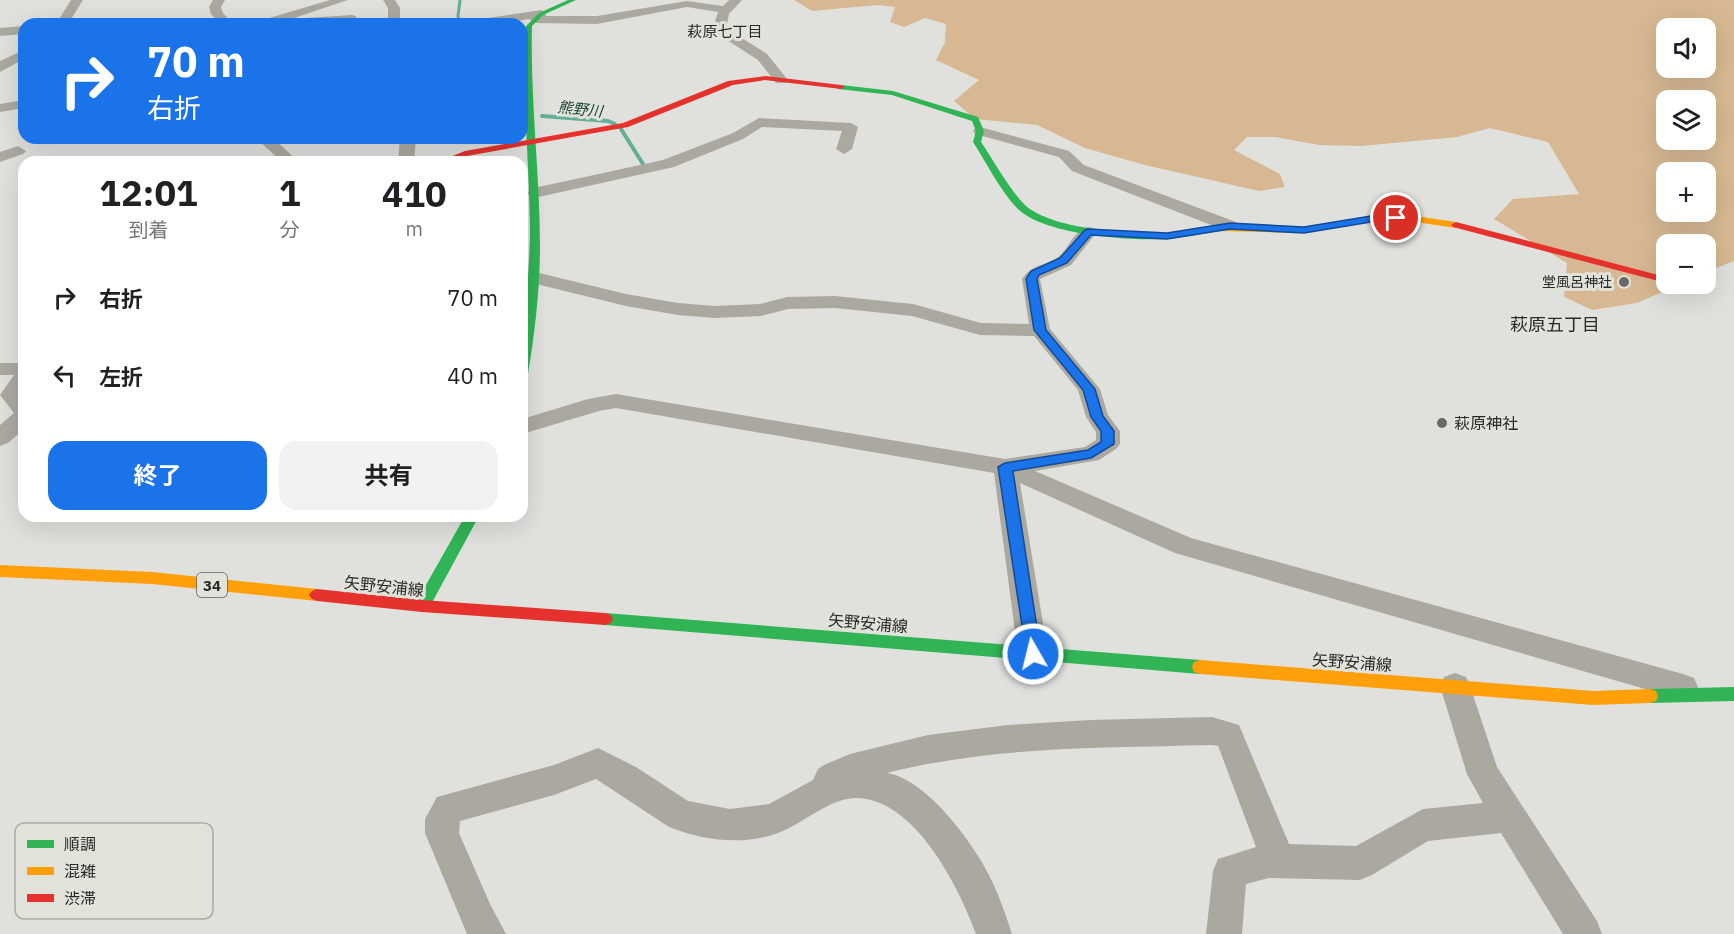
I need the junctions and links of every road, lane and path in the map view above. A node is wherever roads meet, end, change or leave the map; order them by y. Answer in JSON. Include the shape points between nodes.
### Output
{"nodes":[{"id":1,"x":78,"y":0,"type":"edge"},
{"id":2,"x":212,"y":0,"type":"edge"},
{"id":3,"x":219,"y":0,"type":"edge"},
{"id":4,"x":342,"y":0,"type":"edge"},
{"id":5,"x":389,"y":0,"type":"edge"},
{"id":6,"x":573,"y":0,"type":"edge"},
{"id":7,"x":736,"y":0,"type":"edge"},
{"id":8,"x":202,"y":1,"type":"edge"},
{"id":9,"x":725,"y":10,"type":"junction"},
{"id":10,"x":538,"y":16,"type":"junction"},
{"id":11,"x":291,"y":17,"type":"junction"},
{"id":12,"x":66,"y":18,"type":"edge"},
{"id":13,"x":221,"y":18,"type":"edge"},
{"id":14,"x":287,"y":18,"type":"edge"},
{"id":15,"x":294,"y":18,"type":"edge"},
{"id":16,"x":394,"y":18,"type":"edge"},
{"id":17,"x":522,"y":18,"type":"edge"},
{"id":18,"x":18,"y":30,"type":"edge"},
{"id":19,"x":0,"y":32,"type":"edge"},
{"id":20,"x":528,"y":35,"type":"edge"},
{"id":21,"x":18,"y":57,"type":"edge"},
{"id":22,"x":0,"y":68,"type":"edge"},
{"id":23,"x":781,"y":80,"type":"junction"},
{"id":24,"x":18,"y":105,"type":"edge"},
{"id":25,"x":0,"y":108,"type":"edge"},
{"id":26,"x":528,"y":121,"type":"edge"},
{"id":27,"x":980,"y":131,"type":"junction"},
{"id":28,"x":529,"y":141,"type":"junction"},
{"id":29,"x":271,"y":144,"type":"edge"},
{"id":30,"x":514,"y":144,"type":"edge"},
{"id":31,"x":844,"y":149,"type":"dead end"},
{"id":32,"x":18,"y":151,"type":"dead end"},
{"id":33,"x":284,"y":156,"type":"edge"},
{"id":34,"x":459,"y":156,"type":"edge"},
{"id":35,"x":0,"y":157,"type":"edge"},
{"id":36,"x":534,"y":193,"type":"junction"},
{"id":37,"x":1230,"y":226,"type":"junction"},
{"id":38,"x":1088,"y":232,"type":"junction"},
{"id":39,"x":1656,"y":277,"type":"edge"},
{"id":40,"x":534,"y":278,"type":"junction"},
{"id":41,"x":528,"y":326,"type":"edge"},
{"id":42,"x":1040,"y":330,"type":"junction"},
{"id":43,"x":0,"y":369,"type":"edge"},
{"id":44,"x":18,"y":369,"type":"edge"},
{"id":45,"x":18,"y":385,"type":"edge"},
{"id":46,"x":18,"y":404,"type":"edge"},
{"id":47,"x":18,"y":422,"type":"edge"},
{"id":48,"x":528,"y":425,"type":"edge"},
{"id":49,"x":0,"y":438,"type":"edge"},
{"id":50,"x":1005,"y":467,"type":"junction"},
{"id":51,"x":469,"y":522,"type":"edge"},
{"id":52,"x":0,"y":571,"type":"edge"},
{"id":53,"x":423,"y":606,"type":"junction"},
{"id":54,"x":1033,"y":654,"type":"junction"},
{"id":55,"x":1455,"y":686,"type":"junction"},
{"id":56,"x":1722,"y":695,"type":"edge"},
{"id":57,"x":826,"y":790,"type":"junction"},
{"id":58,"x":1510,"y":816,"type":"junction"},
{"id":59,"x":1278,"y":861,"type":"junction"},
{"id":60,"x":488,"y":934,"type":"edge"},
{"id":61,"x":994,"y":934,"type":"edge"},
{"id":62,"x":1224,"y":934,"type":"edge"},
{"id":63,"x":1584,"y":934,"type":"edge"}],
"edges":[{"from":1,"to":12,"type":"street"},
{"from":2,"to":8,"type":"street"},
{"from":3,"to":13,"type":"street","via":[[215,8]]},
{"from":4,"to":11,"type":"street"},
{"from":5,"to":16,"type":"street"},
{"from":6,"to":10,"type":"main road"},
{"from":7,"to":9,"type":"street"},
{"from":9,"to":10,"type":"street","via":[[687,4],[597,20]]},
{"from":9,"to":23,"type":"street","via":[[719,21],[720,30],[775,67]]},
{"from":10,"to":17,"type":"street"},
{"from":10,"to":20,"type":"main road","via":[[529,26]]},
{"from":11,"to":14,"type":"street"},
{"from":11,"to":15,"type":"street"},
{"from":18,"to":19,"type":"street"},
{"from":21,"to":22,"type":"street"},
{"from":23,"to":27,"type":"main road","via":[[893,93],[975,119]]},
{"from":23,"to":28,"type":"main road","via":[[730,82],[625,125]]},
{"from":24,"to":25,"type":"street"},
{"from":26,"to":28,"type":"main road"},
{"from":27,"to":37,"type":"street","via":[[1064,154],[1078,168]]},
{"from":27,"to":38,"type":"main road","via":[[976,142],[1020,206],[1029,214]]},
{"from":28,"to":36,"type":"main road"},
{"from":29,"to":33,"type":"street"},
{"from":30,"to":34,"type":"main road"},
{"from":31,"to":36,"type":"street","via":[[851,128],[759,122],[738,136],[668,164]]},
{"from":32,"to":35,"type":"street"},
{"from":36,"to":40,"type":"main road"},
{"from":37,"to":38,"type":"main road","via":[[1167,236]]},
{"from":37,"to":39,"type":"main road","via":[[1304,230],[1377,218],[1415,219],[1472,228]]},
{"from":38,"to":42,"type":"street","via":[[1064,261],[1035,273],[1032,279]]},
{"from":40,"to":41,"type":"main road"},
{"from":40,"to":42,"type":"street","via":[[678,309],[761,310],[788,303],[835,302],[914,310],[980,329]]},
{"from":42,"to":50,"type":"street","via":[[1089,389],[1097,417],[1108,431],[1108,444],[1091,454]]},
{"from":43,"to":44,"type":"street"},
{"from":45,"to":46,"type":"street","via":[[11,395]]},
{"from":47,"to":49,"type":"street"},
{"from":48,"to":50,"type":"street","via":[[616,401]]},
{"from":50,"to":54,"type":"street"},
{"from":50,"to":56,"type":"street","via":[[1184,546]]},
{"from":51,"to":53,"type":"main road"},
{"from":52,"to":53,"type":"main road","name":"矢野安浦線","number":"34","via":[[152,578]]},
{"from":53,"to":54,"type":"main road","name":"矢野安浦線","number":"34"},
{"from":54,"to":55,"type":"main road","name":"矢野安浦線","number":"34"},
{"from":55,"to":56,"type":"main road","name":"矢野安浦線","number":"34","via":[[1593,698]]},
{"from":55,"to":58,"type":"street","via":[[1483,774]]},
{"from":57,"to":59,"type":"street","via":[[830,779],[847,769],[910,753],[1003,739],[1212,731],[1228,735],[1232,742]]},
{"from":57,"to":60,"type":"street","via":[[773,819],[730,825],[681,816],[598,763],[554,780],[448,808],[442,819],[442,833]]},
{"from":57,"to":61,"type":"street","via":[[855,783],[892,789],[915,805],[961,862],[979,892]]},
{"from":58,"to":59,"type":"street","via":[[1423,825],[1360,863]]},
{"from":58,"to":63,"type":"street"},
{"from":59,"to":62,"type":"street","via":[[1230,872]]}]}
